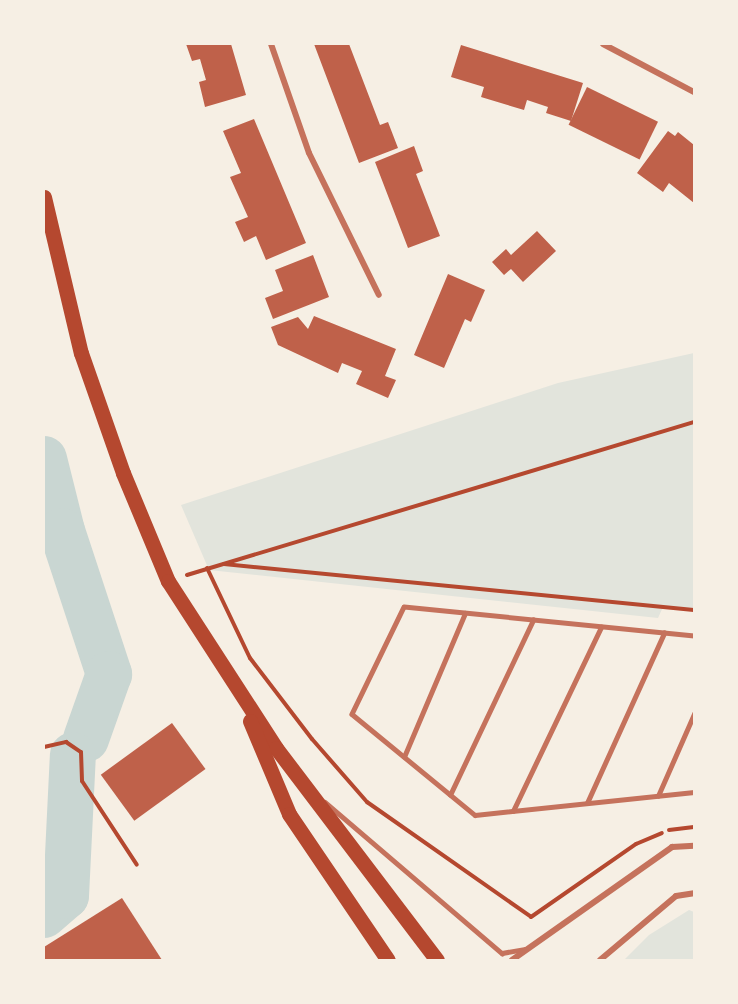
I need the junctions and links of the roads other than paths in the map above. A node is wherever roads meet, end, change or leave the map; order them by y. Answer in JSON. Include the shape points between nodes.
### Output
{"nodes":[{"id":1,"x":271,"y":44,"type":"edge"},
{"id":2,"x":603,"y":44,"type":"edge"},
{"id":3,"x":694,"y":92,"type":"edge"},
{"id":4,"x":44,"y":197,"type":"edge"},
{"id":5,"x":380,"y":295,"type":"dead end"},
{"id":6,"x":465,"y":613,"type":"junction"},
{"id":7,"x":533,"y":620,"type":"junction"},
{"id":8,"x":601,"y":627,"type":"junction"},
{"id":9,"x":664,"y":633,"type":"junction"},
{"id":10,"x":694,"y":636,"type":"edge"},
{"id":11,"x":230,"y":678,"type":"junction"},
{"id":12,"x":694,"y":714,"type":"edge"},
{"id":13,"x":404,"y":757,"type":"junction"},
{"id":14,"x":302,"y":782,"type":"junction"},
{"id":15,"x":694,"y":792,"type":"edge"},
{"id":16,"x":450,"y":795,"type":"junction"},
{"id":17,"x":658,"y":796,"type":"junction"},
{"id":18,"x":587,"y":803,"type":"junction"},
{"id":19,"x":513,"y":811,"type":"junction"},
{"id":20,"x":694,"y":846,"type":"edge"},
{"id":21,"x":694,"y":893,"type":"edge"},
{"id":22,"x":524,"y":949,"type":"junction"},
{"id":23,"x":388,"y":960,"type":"edge"},
{"id":24,"x":437,"y":960,"type":"edge"},
{"id":25,"x":512,"y":960,"type":"edge"},
{"id":26,"x":600,"y":960,"type":"edge"}],
"edges":[{"from":1,"to":5,"type":"street","via":[[309,153]]},
{"from":2,"to":3,"type":"street"},
{"from":4,"to":11,"type":"main road","via":[[81,353],[123,473],[168,581]]},
{"from":6,"to":7,"type":"lane"},
{"from":6,"to":13,"type":"lane"},
{"from":6,"to":13,"type":"lane","via":[[404,607],[352,714]]},
{"from":7,"to":8,"type":"lane"},
{"from":7,"to":16,"type":"lane"},
{"from":8,"to":9,"type":"lane"},
{"from":8,"to":19,"type":"lane"},
{"from":9,"to":10,"type":"lane"},
{"from":9,"to":18,"type":"lane"},
{"from":11,"to":14,"type":"main road"},
{"from":11,"to":23,"type":"main road","via":[[289,814]]},
{"from":12,"to":17,"type":"lane"},
{"from":13,"to":16,"type":"lane"},
{"from":14,"to":22,"type":"lane","via":[[502,953]]},
{"from":14,"to":24,"type":"main road"},
{"from":15,"to":17,"type":"lane"},
{"from":16,"to":19,"type":"lane","via":[[475,815]]},
{"from":17,"to":18,"type":"lane"},
{"from":18,"to":19,"type":"lane"},
{"from":20,"to":22,"type":"street","via":[[672,847]]},
{"from":21,"to":26,"type":"street","via":[[676,896]]},
{"from":22,"to":25,"type":"street"}]}
